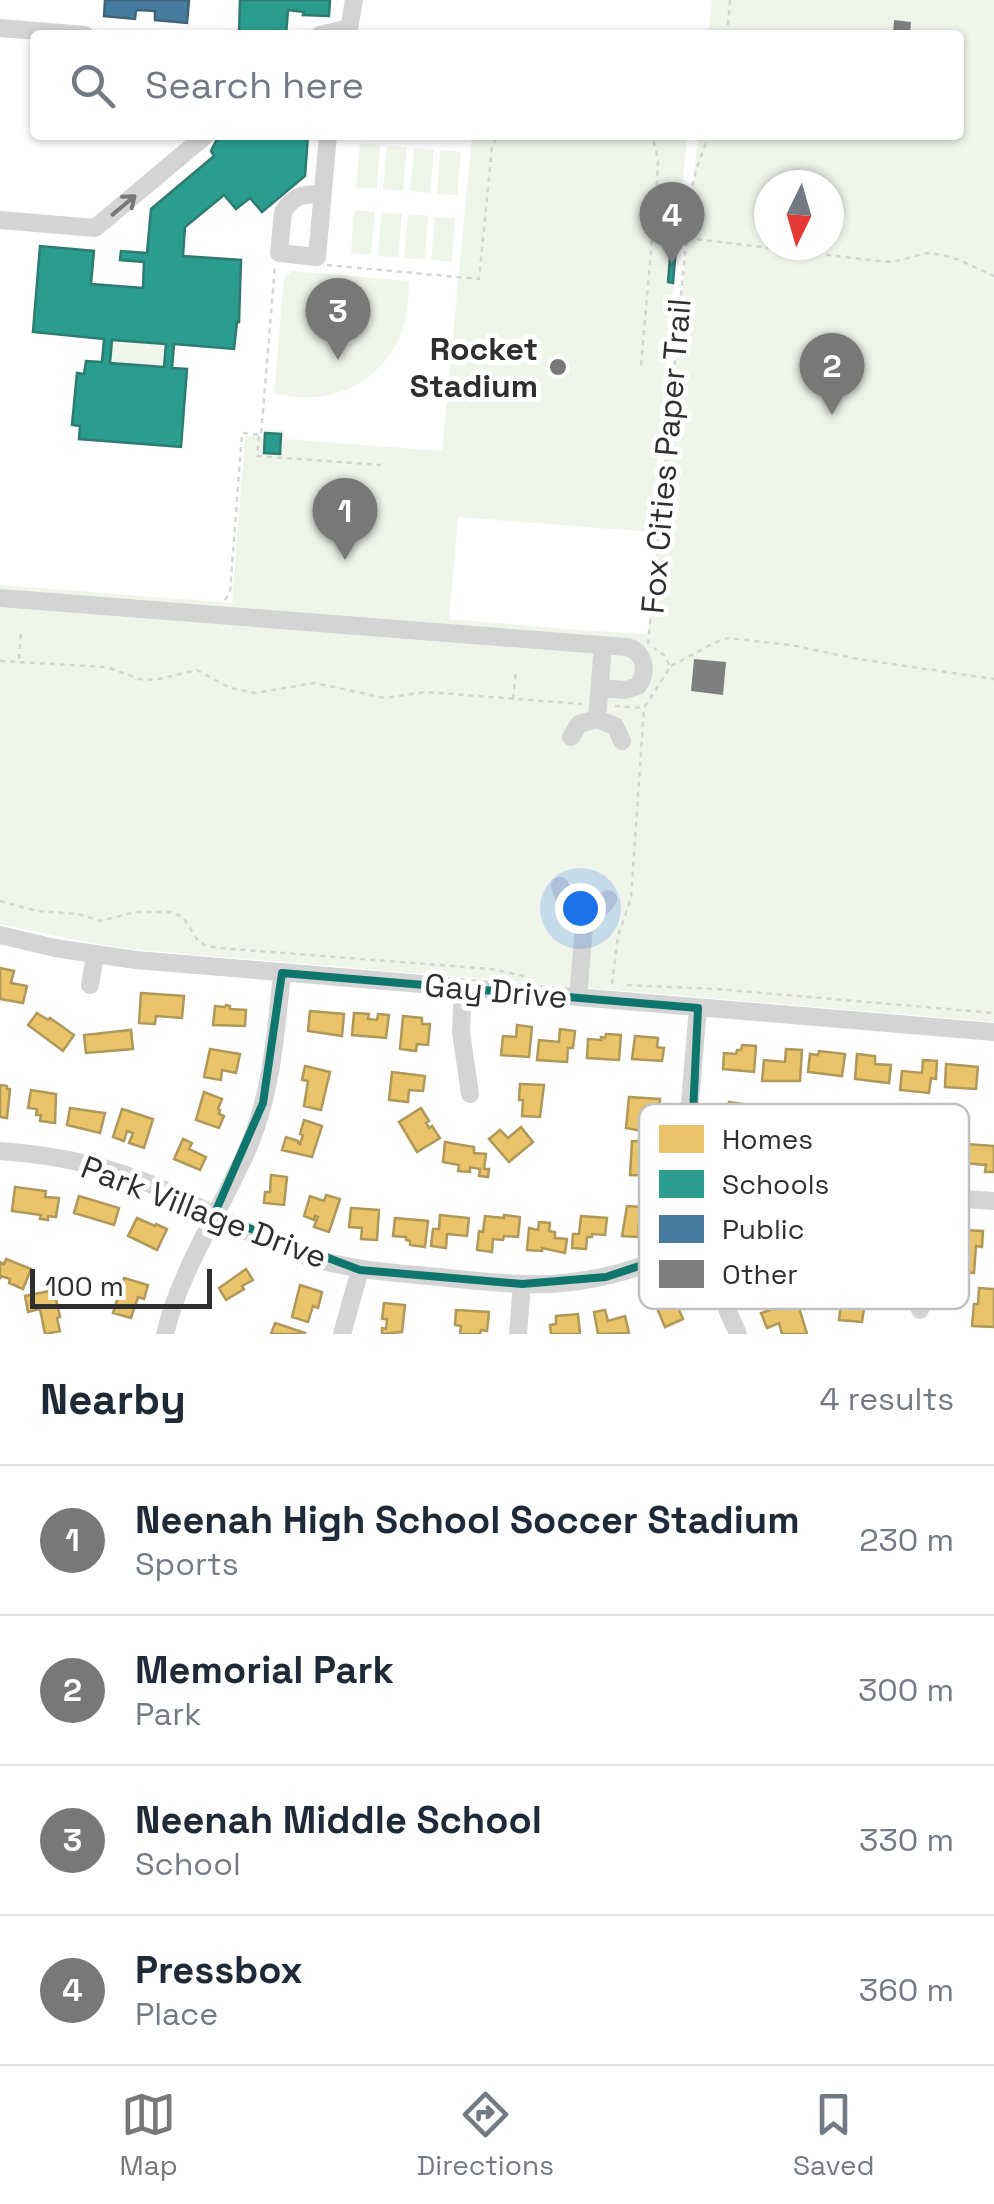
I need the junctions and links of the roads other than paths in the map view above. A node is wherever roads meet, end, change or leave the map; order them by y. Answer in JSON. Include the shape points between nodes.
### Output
{"nodes":[{"id":1,"x":354,"y":0,"type":"edge"},
{"id":2,"x":0,"y":28,"type":"edge"},
{"id":3,"x":30,"y":30,"type":"edge"},
{"id":4,"x":348,"y":30,"type":"edge"},
{"id":5,"x":200,"y":140,"type":"edge"},
{"id":6,"x":327,"y":140,"type":"edge"},
{"id":7,"x":322,"y":194,"type":"junction"},
{"id":8,"x":0,"y":220,"type":"edge"},
{"id":9,"x":0,"y":598,"type":"edge"},
{"id":10,"x":603,"y":646,"type":"junction"},
{"id":11,"x":598,"y":704,"type":"junction"},
{"id":12,"x":571,"y":737,"type":"dead end"},
{"id":13,"x":622,"y":741,"type":"dead end"},
{"id":14,"x":560,"y":886,"type":"dead end"},
{"id":15,"x":608,"y":899,"type":"dead end"},
{"id":16,"x":584,"y":914,"type":"junction"},
{"id":17,"x":0,"y":935,"type":"edge"},
{"id":18,"x":95,"y":954,"type":"junction"},
{"id":19,"x":282,"y":973,"type":"junction"},
{"id":20,"x":90,"y":984,"type":"dead end"},
{"id":21,"x":463,"y":988,"type":"junction"},
{"id":22,"x":578,"y":997,"type":"junction"},
{"id":23,"x":698,"y":1008,"type":"junction"},
{"id":24,"x":994,"y":1032,"type":"edge"},
{"id":25,"x":470,"y":1094,"type":"dead end"},
{"id":26,"x":690,"y":1104,"type":"edge"},
{"id":27,"x":0,"y":1151,"type":"edge"},
{"id":28,"x":969,"y":1199,"type":"edge"},
{"id":29,"x":994,"y":1201,"type":"edge"},
{"id":30,"x":214,"y":1216,"type":"junction"},
{"id":31,"x":639,"y":1266,"type":"edge"},
{"id":32,"x":360,"y":1270,"type":"junction"},
{"id":33,"x":522,"y":1284,"type":"junction"},
{"id":34,"x":727,"y":1309,"type":"edge"},
{"id":35,"x":164,"y":1334,"type":"edge"},
{"id":36,"x":342,"y":1334,"type":"edge"},
{"id":37,"x":518,"y":1334,"type":"edge"},
{"id":38,"x":738,"y":1334,"type":"edge"}],
"edges":[{"from":1,"to":4,"type":"street"},
{"from":2,"to":3,"type":"street"},
{"from":8,"to":5,"type":"street","one_way":true,"via":[[94,228]]},
{"from":6,"to":7,"type":"street"},
{"from":7,"to":7,"type":"street","via":[[317,257],[280,253],[286,207],[298,196]]},
{"from":9,"to":10,"type":"street"},
{"from":10,"to":11,"type":"street"},
{"from":10,"to":11,"type":"street","via":[[636,650],[643,675],[638,686]]},
{"from":11,"to":12,"type":"street"},
{"from":11,"to":13,"type":"street"},
{"from":14,"to":16,"type":"street","via":[[568,905]]},
{"from":15,"to":16,"type":"street"},
{"from":16,"to":22,"type":"street"},
{"from":17,"to":18,"type":"street","name":"Gay Drive"},
{"from":18,"to":19,"type":"street","name":"Gay Drive"},
{"from":18,"to":20,"type":"street"},
{"from":19,"to":21,"type":"street","name":"Gay Drive"},
{"from":19,"to":30,"type":"street","via":[[263,1103]]},
{"from":21,"to":22,"type":"street","name":"Gay Drive"},
{"from":21,"to":25,"type":"street"},
{"from":22,"to":23,"type":"street","name":"Gay Drive"},
{"from":23,"to":24,"type":"street","name":"Gay Drive"},
{"from":23,"to":26,"type":"street"},
{"from":27,"to":30,"type":"street","name":"Park Village Drive","via":[[126,1174]]},
{"from":28,"to":29,"type":"street","name":"Park Village Drive"},
{"from":30,"to":32,"type":"street","name":"Park Village Drive","via":[[278,1246]]},
{"from":30,"to":35,"type":"street"},
{"from":31,"to":33,"type":"street","name":"Park Village Drive","via":[[574,1282]]},
{"from":32,"to":33,"type":"street","name":"Park Village Drive"},
{"from":32,"to":36,"type":"street"},
{"from":33,"to":37,"type":"street"},
{"from":34,"to":38,"type":"street"}]}
